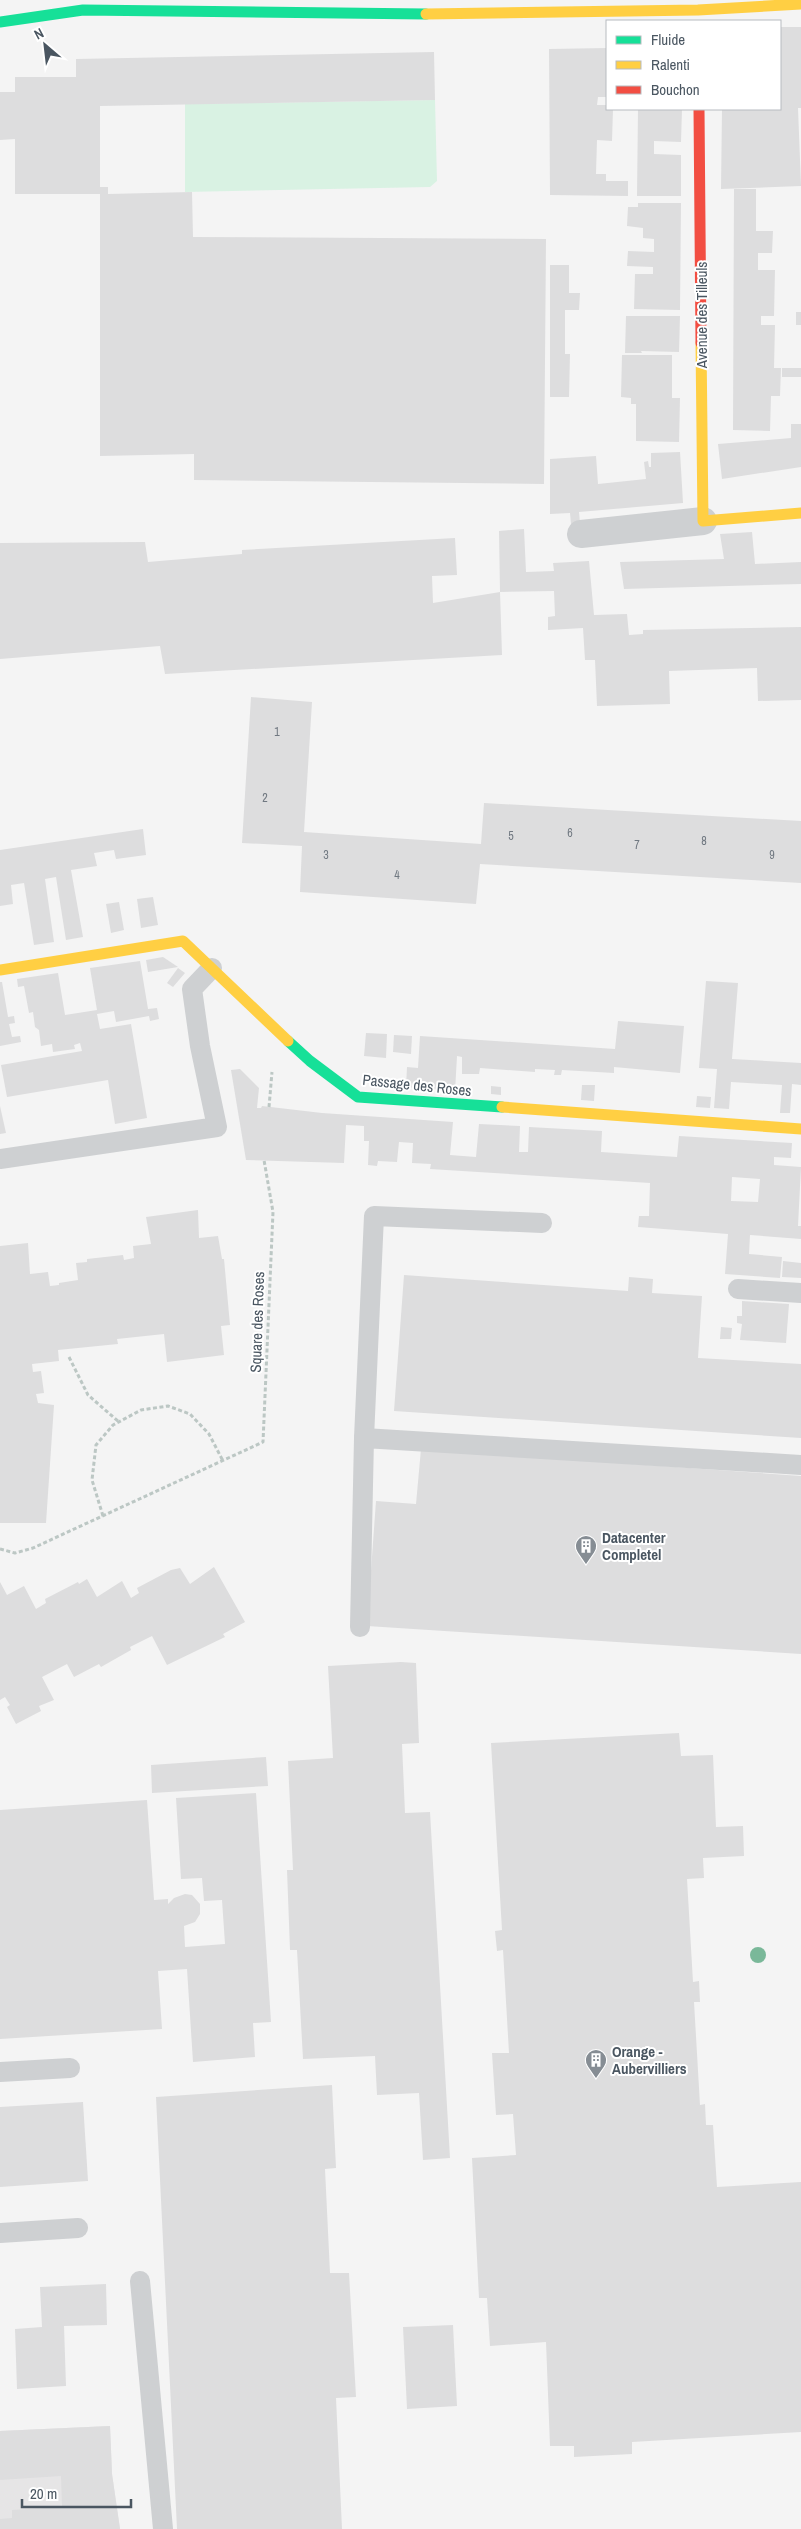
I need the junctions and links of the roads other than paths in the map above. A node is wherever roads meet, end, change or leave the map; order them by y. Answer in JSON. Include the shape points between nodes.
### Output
{"nodes":[{"id":1,"x":801,"y":4,"type":"edge"},
{"id":2,"x":698,"y":15,"type":"edge"},
{"id":3,"x":0,"y":22,"type":"edge"},
{"id":4,"x":699,"y":110,"type":"edge"},
{"id":5,"x":801,"y":513,"type":"edge"},
{"id":6,"x":703,"y":521,"type":"junction"},
{"id":7,"x":581,"y":534,"type":"dead end"},
{"id":8,"x":212,"y":968,"type":"junction"},
{"id":9,"x":0,"y":970,"type":"edge"},
{"id":10,"x":801,"y":1129,"type":"edge"},
{"id":11,"x":0,"y":1159,"type":"edge"},
{"id":12,"x":542,"y":1223,"type":"dead end"},
{"id":13,"x":738,"y":1289,"type":"dead end"},
{"id":14,"x":801,"y":1294,"type":"edge"},
{"id":15,"x":364,"y":1438,"type":"junction"},
{"id":16,"x":801,"y":1466,"type":"edge"},
{"id":17,"x":360,"y":1627,"type":"dead end"},
{"id":18,"x":70,"y":2068,"type":"dead end"},
{"id":19,"x":0,"y":2072,"type":"edge"},
{"id":20,"x":78,"y":2228,"type":"dead end"},
{"id":21,"x":0,"y":2233,"type":"edge"},
{"id":22,"x":140,"y":2281,"type":"dead end"},
{"id":23,"x":163,"y":2529,"type":"edge"}],
"edges":[{"from":1,"to":2,"type":"street"},
{"from":2,"to":3,"type":"street","via":[[84,10]]},
{"from":4,"to":6,"type":"street","name":"Avenue des Tilleuls"},
{"from":5,"to":6,"type":"street"},
{"from":6,"to":7,"type":"street"},
{"from":8,"to":9,"type":"street","name":"Passage des Roses","via":[[183,941]]},
{"from":8,"to":10,"type":"street","name":"Passage des Roses","via":[[310,1061],[358,1097]]},
{"from":8,"to":11,"type":"lane","via":[[192,989],[217,1128]]},
{"from":12,"to":15,"type":"lane","via":[[374,1216]]},
{"from":13,"to":14,"type":"lane"},
{"from":15,"to":16,"type":"lane"},
{"from":15,"to":17,"type":"lane"},
{"from":18,"to":19,"type":"lane"},
{"from":20,"to":21,"type":"lane"},
{"from":22,"to":23,"type":"lane"}]}
